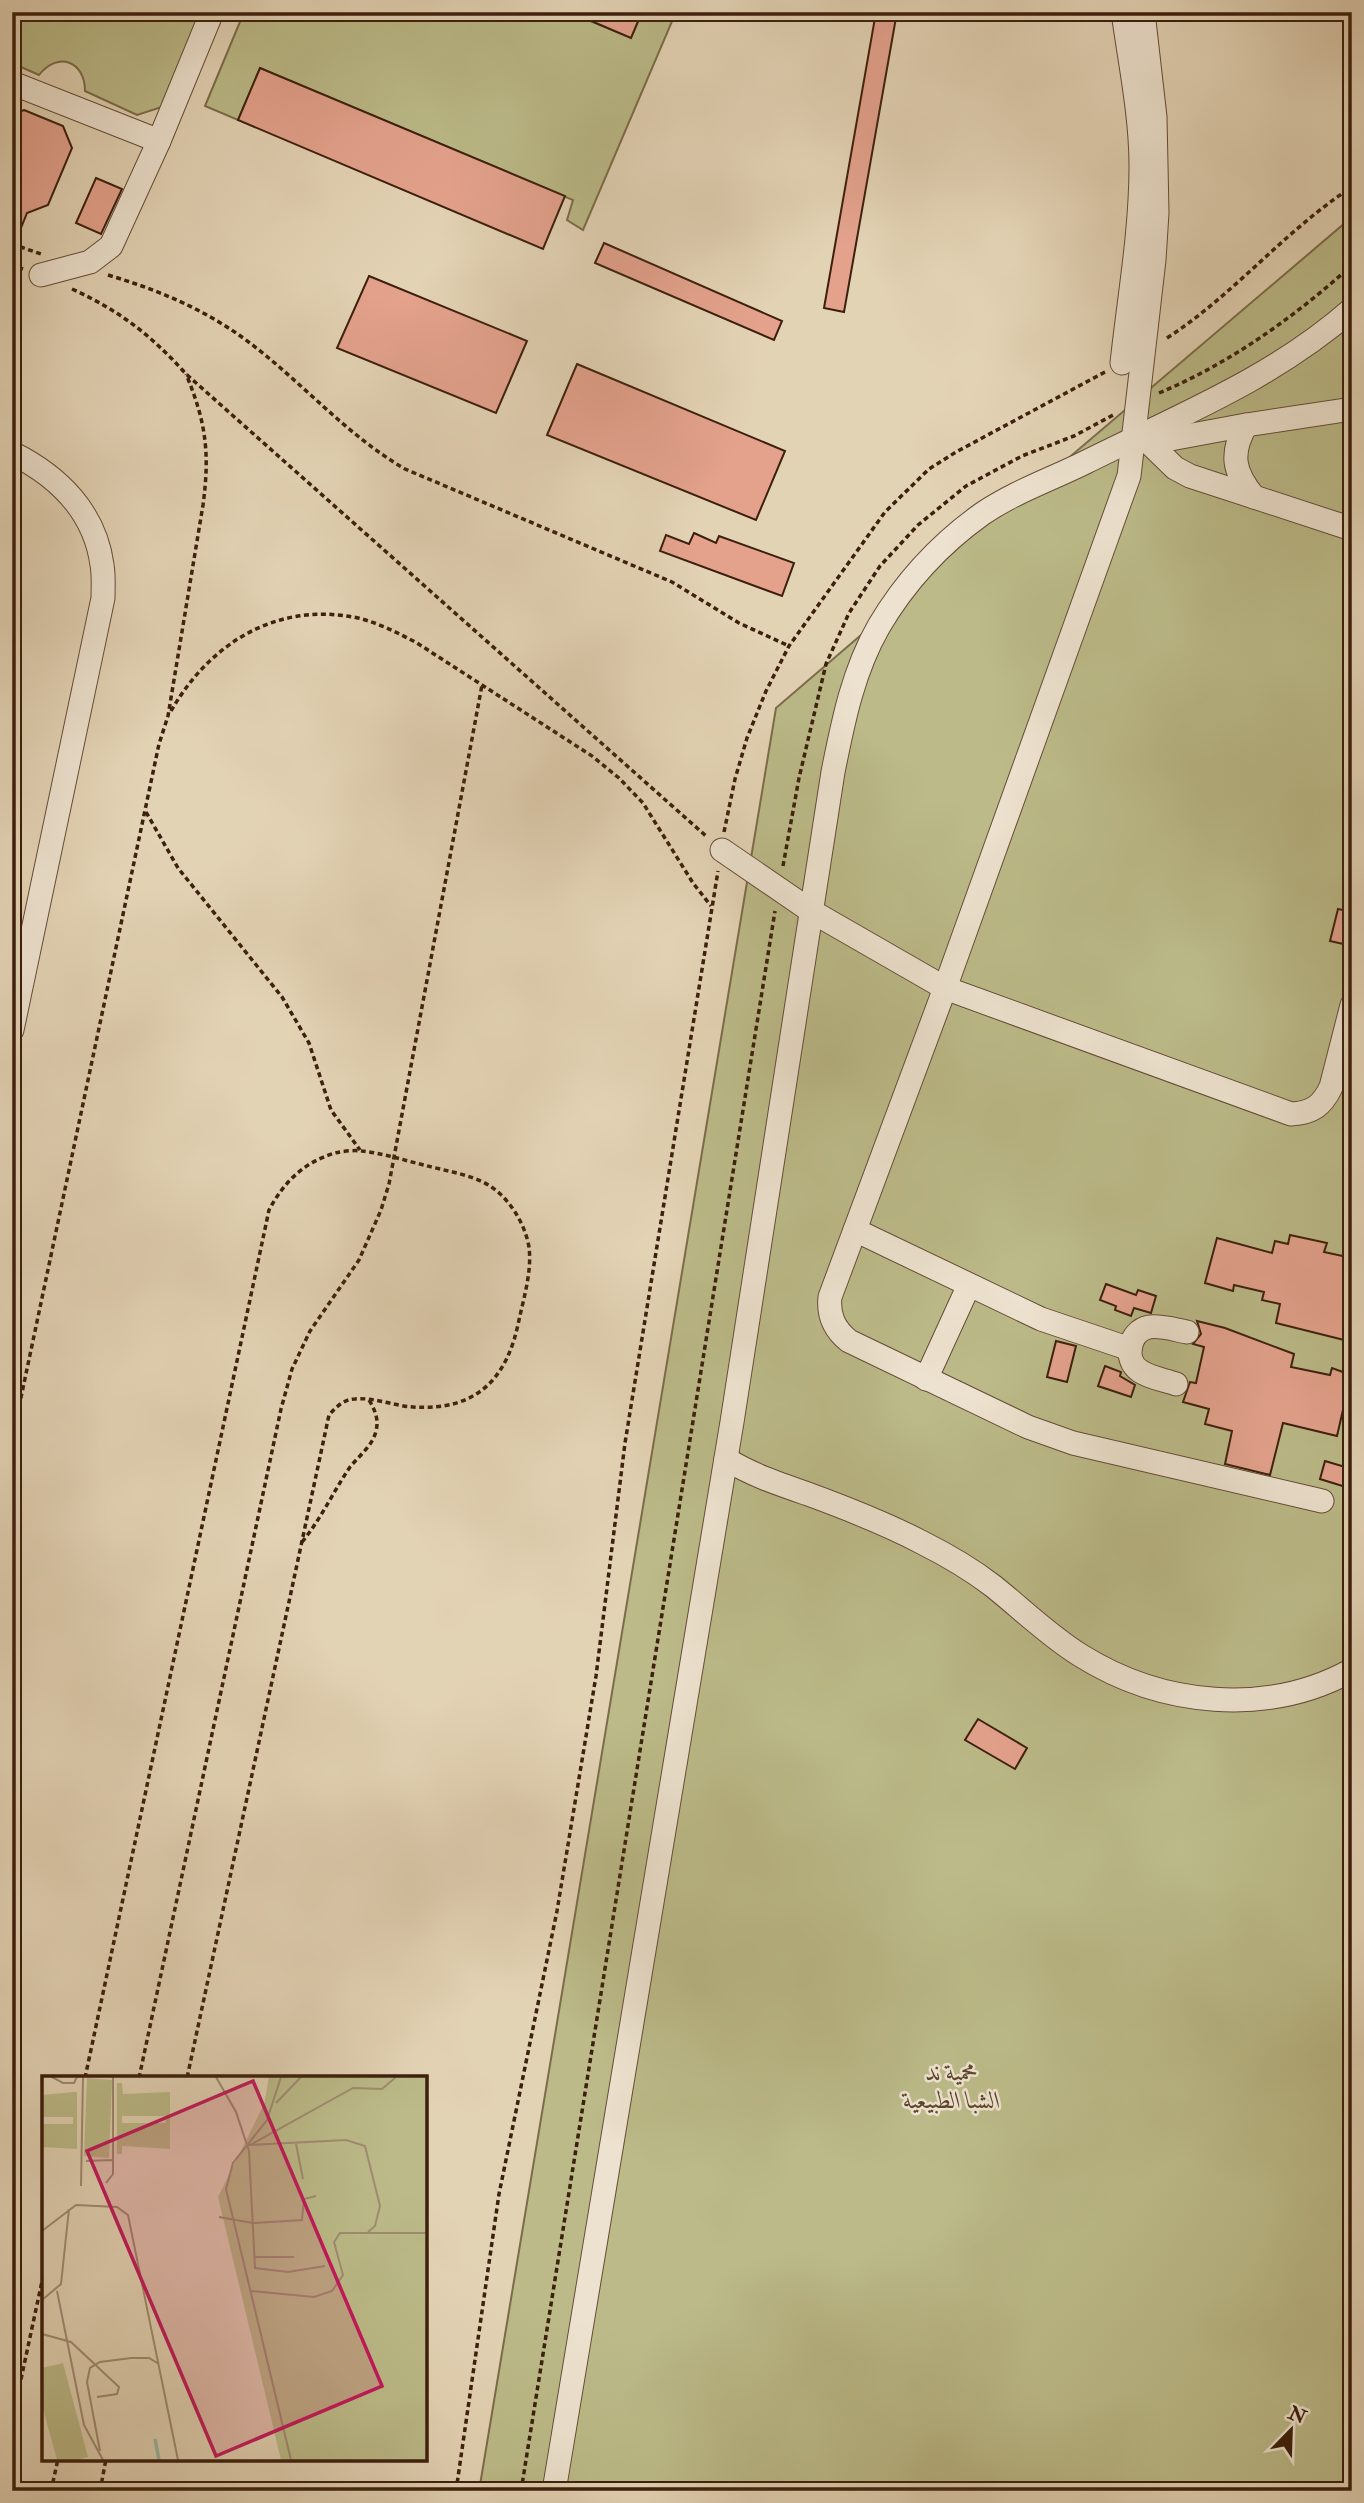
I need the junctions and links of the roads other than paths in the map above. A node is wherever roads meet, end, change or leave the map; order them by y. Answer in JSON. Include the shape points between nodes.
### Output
{"nodes":[{"id":1,"x":212,"y":12,"type":"edge"},
{"id":2,"x":1123,"y":12,"type":"edge"},
{"id":3,"x":1143,"y":12,"type":"edge"},
{"id":4,"x":12,"y":83,"type":"edge"},
{"id":5,"x":159,"y":141,"type":"junction"},
{"id":6,"x":41,"y":275,"type":"road end"},
{"id":7,"x":1352,"y":309,"type":"edge"},
{"id":8,"x":1132,"y":358,"type":"junction"},
{"id":9,"x":1352,"y":409,"type":"edge"},
{"id":10,"x":1246,"y":425,"type":"junction"},
{"id":11,"x":1141,"y":438,"type":"junction"},
{"id":12,"x":12,"y":453,"type":"edge"},
{"id":13,"x":1254,"y":497,"type":"junction"},
{"id":14,"x":1352,"y":529,"type":"edge"},
{"id":15,"x":722,"y":850,"type":"road end"},
{"id":16,"x":811,"y":911,"type":"junction"},
{"id":17,"x":945,"y":988,"type":"junction"},
{"id":18,"x":1352,"y":1005,"type":"edge"},
{"id":19,"x":12,"y":1030,"type":"edge"},
{"id":20,"x":855,"y":1230,"type":"junction"},
{"id":21,"x":969,"y":1285,"type":"junction"},
{"id":22,"x":1187,"y":1332,"type":"dead end"},
{"id":23,"x":1130,"y":1349,"type":"junction"},
{"id":24,"x":926,"y":1379,"type":"junction"},
{"id":25,"x":1176,"y":1384,"type":"dead end"},
{"id":26,"x":726,"y":1459,"type":"junction"},
{"id":27,"x":768,"y":1481,"type":"junction"},
{"id":28,"x":721,"y":1490,"type":"junction"},
{"id":29,"x":1322,"y":1501,"type":"dead end"},
{"id":30,"x":1352,"y":1670,"type":"edge"},
{"id":31,"x":554,"y":2491,"type":"edge"}],
"edges":[{"from":1,"to":5,"type":"lane"},
{"from":2,"to":8,"type":"lane","via":[[1141,166]]},
{"from":3,"to":8,"type":"lane","via":[[1157,177],[1154,260]]},
{"from":4,"to":5,"type":"lane"},
{"from":5,"to":6,"type":"lane","via":[[111,246],[78,266]]},
{"from":7,"to":11,"type":"lane","via":[[1279,364]]},
{"from":8,"to":11,"type":"lane"},
{"from":9,"to":10,"type":"lane"},
{"from":10,"to":11,"type":"lane"},
{"from":10,"to":13,"type":"lane","via":[[1235,454],[1243,485]]},
{"from":11,"to":13,"type":"lane","via":[[1190,476]]},
{"from":11,"to":16,"type":"lane","via":[[984,513],[940,548],[906,585],[878,627],[850,697]]},
{"from":11,"to":17,"type":"lane"},
{"from":12,"to":19,"type":"lane","via":[[51,476],[75,500],[93,530],[102,564],[103,598]]},
{"from":13,"to":14,"type":"lane"},
{"from":15,"to":16,"type":"lane"},
{"from":16,"to":17,"type":"lane"},
{"from":16,"to":26,"type":"lane"},
{"from":17,"to":18,"type":"lane","via":[[1291,1114],[1316,1108],[1325,1099]]},
{"from":17,"to":20,"type":"lane"},
{"from":20,"to":21,"type":"lane"},
{"from":20,"to":24,"type":"lane","via":[[830,1297],[835,1326],[849,1341]]},
{"from":21,"to":23,"type":"lane","via":[[1041,1319]]},
{"from":21,"to":24,"type":"lane"},
{"from":22,"to":23,"type":"lane","via":[[1147,1327],[1132,1340]]},
{"from":23,"to":25,"type":"lane","via":[[1138,1370]]},
{"from":24,"to":29,"type":"lane","via":[[1073,1443]]},
{"from":26,"to":27,"type":"lane"},
{"from":26,"to":28,"type":"lane"},
{"from":27,"to":28,"type":"lane"},
{"from":27,"to":30,"type":"lane","via":[[920,1541],[991,1585],[1081,1656],[1148,1687],[1184,1696],[1259,1700],[1297,1693]]},
{"from":28,"to":31,"type":"lane"}]}
